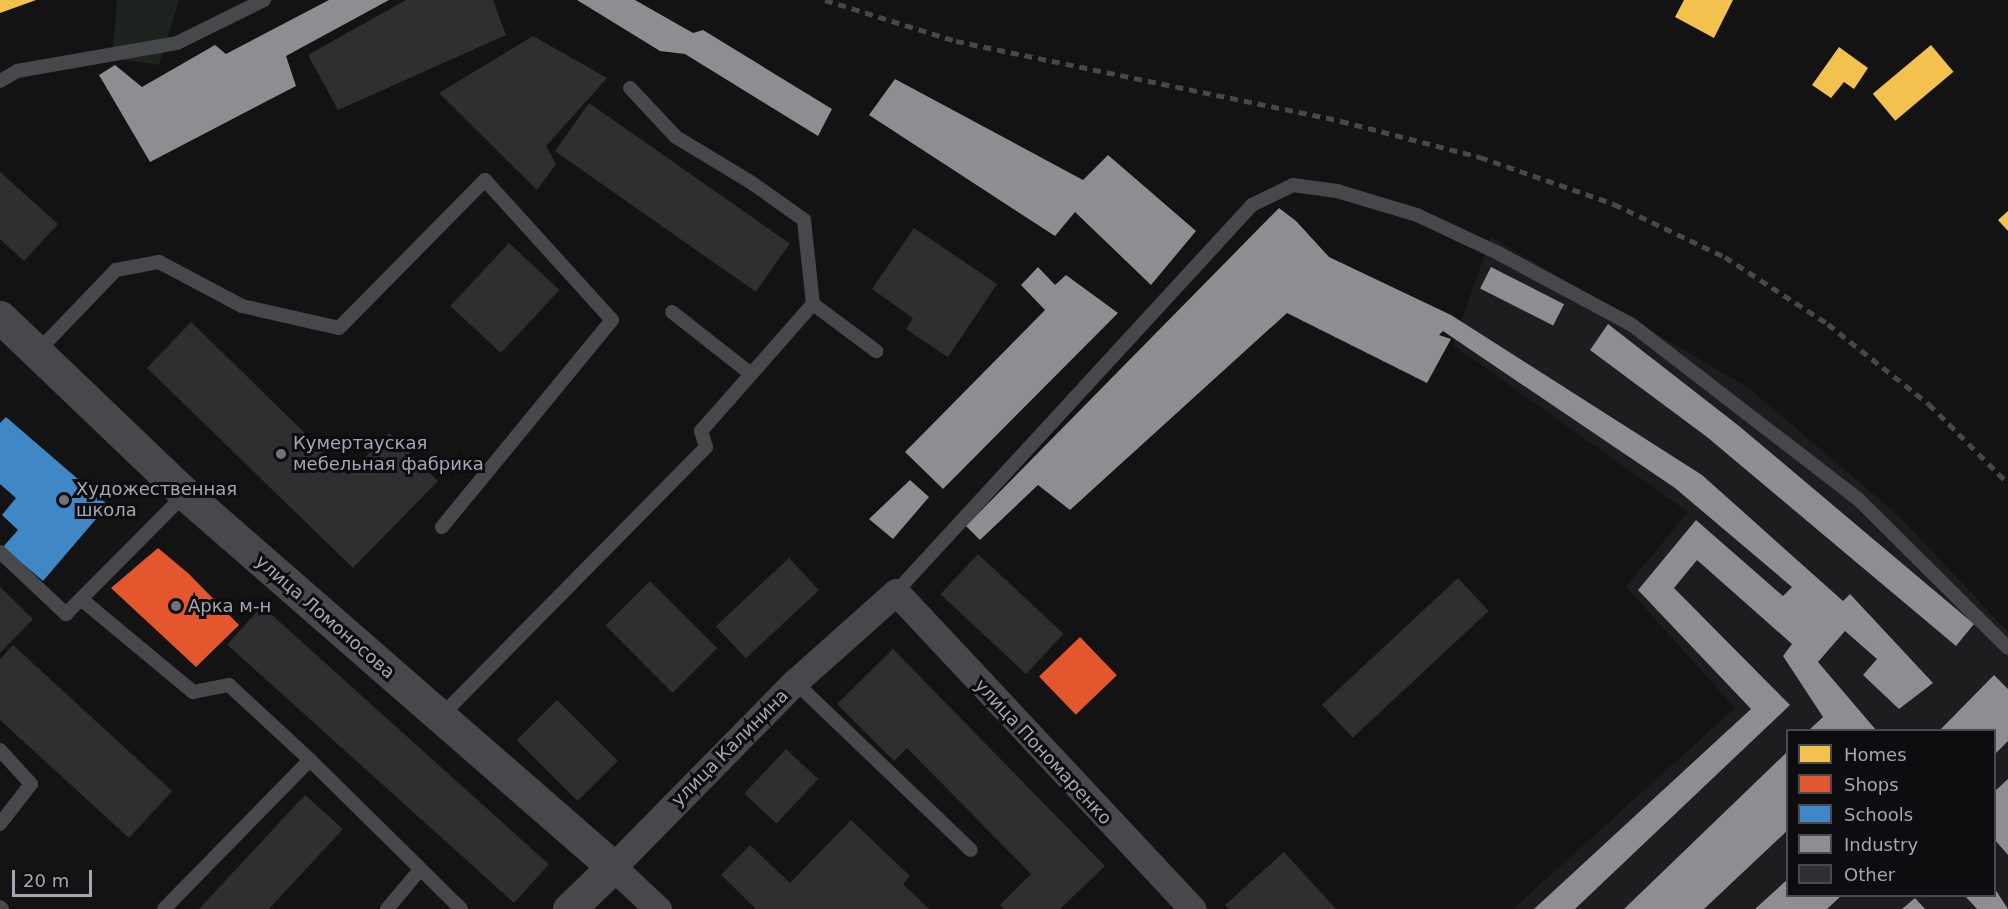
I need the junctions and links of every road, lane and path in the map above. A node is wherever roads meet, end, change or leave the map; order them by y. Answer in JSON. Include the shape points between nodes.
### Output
{"nodes":[{"id":1,"x":264,"y":0,"type":"edge"},
{"id":2,"x":0,"y":81,"type":"edge"},
{"id":3,"x":630,"y":88,"type":"dead end"},
{"id":4,"x":813,"y":304,"type":"junction"},
{"id":5,"x":672,"y":312,"type":"dead end"},
{"id":6,"x":0,"y":317,"type":"edge"},
{"id":7,"x":876,"y":351,"type":"dead end"},
{"id":8,"x":37,"y":352,"type":"junction"},
{"id":9,"x":751,"y":374,"type":"junction"},
{"id":10,"x":185,"y":494,"type":"junction"},
{"id":11,"x":442,"y":527,"type":"dead end"},
{"id":12,"x":0,"y":552,"type":"edge"},
{"id":13,"x":896,"y":592,"type":"junction"},
{"id":14,"x":81,"y":599,"type":"junction"},
{"id":15,"x":2008,"y":648,"type":"edge"},
{"id":16,"x":795,"y":682,"type":"junction"},
{"id":17,"x":440,"y":717,"type":"junction"},
{"id":18,"x":0,"y":750,"type":"edge"},
{"id":19,"x":310,"y":760,"type":"junction"},
{"id":20,"x":0,"y":824,"type":"edge"},
{"id":21,"x":971,"y":850,"type":"dead end"},
{"id":22,"x":613,"y":867,"type":"junction"},
{"id":23,"x":419,"y":871,"type":"junction"},
{"id":24,"x":164,"y":909,"type":"edge"},
{"id":25,"x":387,"y":909,"type":"edge"},
{"id":26,"x":461,"y":909,"type":"edge"},
{"id":27,"x":569,"y":909,"type":"edge"},
{"id":28,"x":658,"y":909,"type":"edge"},
{"id":29,"x":1193,"y":909,"type":"edge"}],
"edges":[{"from":1,"to":2,"type":"lane","via":[[177,43],[17,71]]},
{"from":3,"to":4,"type":"lane","via":[[676,137],[804,220]]},
{"from":4,"to":7,"type":"lane"},
{"from":4,"to":9,"type":"lane"},
{"from":5,"to":9,"type":"lane"},
{"from":6,"to":8,"type":"street","name":"улица Ломоносова"},
{"from":8,"to":10,"type":"street","name":"улица Ломоносова"},
{"from":8,"to":11,"type":"lane","via":[[116,270],[159,262],[242,306],[339,328],[485,180],[612,320]]},
{"from":9,"to":17,"type":"lane","via":[[701,431],[706,447]]},
{"from":10,"to":14,"type":"lane"},
{"from":10,"to":17,"type":"street","name":"улица Ломоносова"},
{"from":12,"to":14,"type":"lane","via":[[66,614]]},
{"from":13,"to":15,"type":"lane","via":[[1252,205],[1293,185],[1337,191],[1417,215],[1498,253],[1632,325],[1858,499]]},
{"from":13,"to":16,"type":"street","name":"улица Калинина"},
{"from":13,"to":29,"type":"street","name":"улица Пономаренко"},
{"from":14,"to":19,"type":"lane","via":[[193,692],[229,685]]},
{"from":16,"to":21,"type":"lane"},
{"from":16,"to":22,"type":"street","name":"улица Калинина"},
{"from":17,"to":22,"type":"street","name":"улица Ломоносова"},
{"from":18,"to":20,"type":"lane","via":[[31,784]]},
{"from":19,"to":23,"type":"lane"},
{"from":19,"to":24,"type":"lane"},
{"from":22,"to":27,"type":"street","name":"улица Калинина"},
{"from":22,"to":28,"type":"street","name":"улица Ломоносова"},
{"from":23,"to":25,"type":"lane"},
{"from":23,"to":26,"type":"lane"}]}
